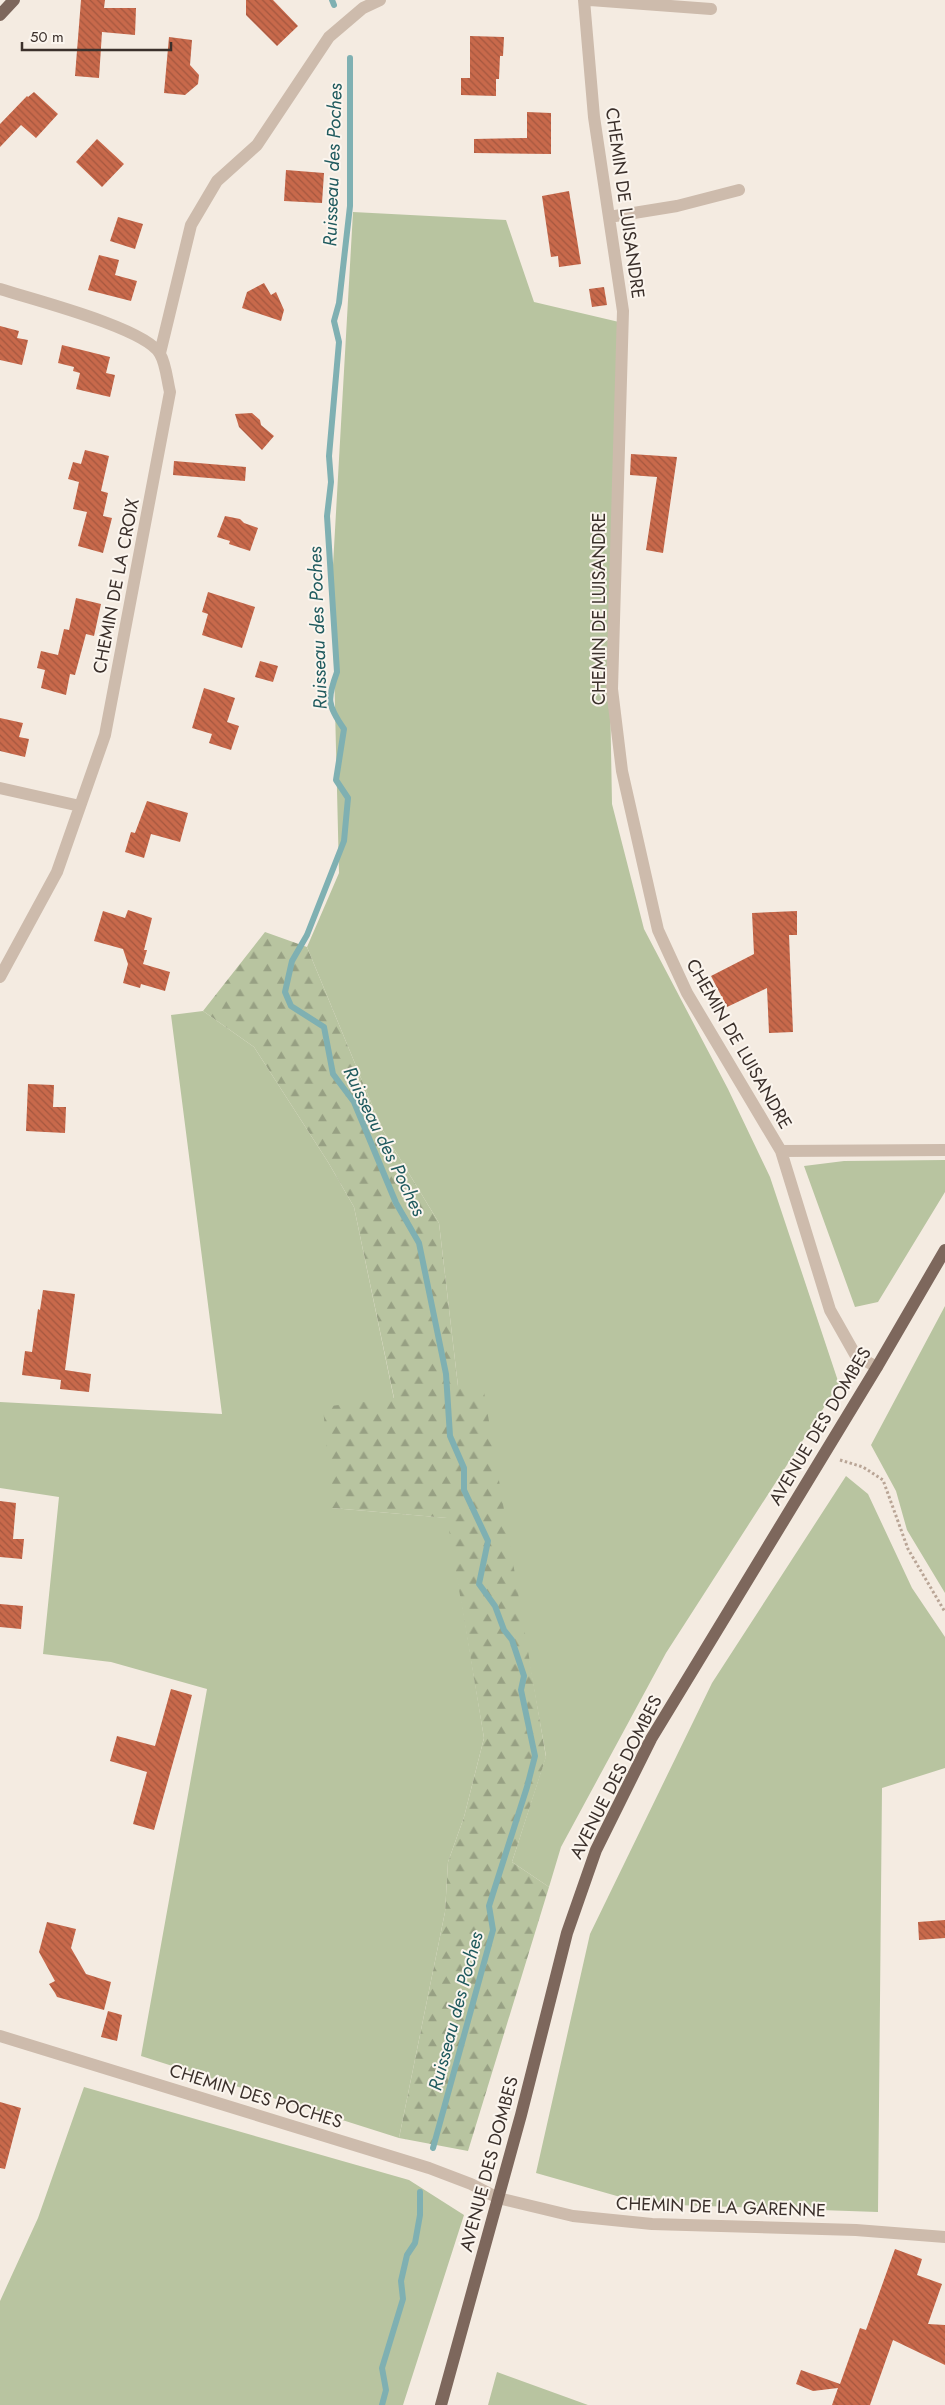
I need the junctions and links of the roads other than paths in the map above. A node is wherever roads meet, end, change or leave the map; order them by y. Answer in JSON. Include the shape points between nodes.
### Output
{"nodes":[{"id":1,"x":14,"y":0,"type":"edge"},
{"id":2,"x":380,"y":0,"type":"edge"},
{"id":3,"x":584,"y":0,"type":"edge"},
{"id":4,"x":590,"y":0,"type":"edge"},
{"id":5,"x":711,"y":9,"type":"dead end"},
{"id":6,"x":0,"y":15,"type":"edge"},
{"id":7,"x":739,"y":190,"type":"dead end"},
{"id":8,"x":609,"y":217,"type":"junction"},
{"id":9,"x":0,"y":289,"type":"edge"},
{"id":10,"x":160,"y":353,"type":"junction"},
{"id":11,"x":0,"y":788,"type":"edge"},
{"id":12,"x":80,"y":806,"type":"junction"},
{"id":13,"x":0,"y":977,"type":"edge"},
{"id":14,"x":945,"y":1150,"type":"edge"},
{"id":15,"x":781,"y":1151,"type":"junction"},
{"id":16,"x":945,"y":1250,"type":"edge"},
{"id":17,"x":877,"y":1367,"type":"junction"},
{"id":18,"x":0,"y":2036,"type":"edge"},
{"id":19,"x":498,"y":2198,"type":"junction"},
{"id":20,"x":945,"y":2237,"type":"edge"},
{"id":21,"x":441,"y":2405,"type":"edge"}],
"edges":[{"from":1,"to":6,"type":"main road"},
{"from":2,"to":10,"type":"street","via":[[363,8],[329,37],[257,145],[218,180],[191,225]]},
{"from":3,"to":8,"type":"street","name":"CHEMIN DE LUISANDRE","via":[[594,118]]},
{"from":4,"to":5,"type":"street"},
{"from":7,"to":8,"type":"street","via":[[678,206]]},
{"from":8,"to":15,"type":"street","name":"CHEMIN DE LUISANDRE","via":[[623,311],[612,689],[622,771],[658,930],[687,993]]},
{"from":9,"to":10,"type":"street","via":[[116,326],[141,338]]},
{"from":10,"to":12,"type":"street","name":"CHEMIN DE LA CROIX","via":[[170,392],[167,410],[105,736]]},
{"from":11,"to":12,"type":"street"},
{"from":12,"to":13,"type":"street","name":"CHEMIN DE LA CROIX","via":[[57,872]]},
{"from":14,"to":15,"type":"street"},
{"from":15,"to":17,"type":"street","name":"CHEMIN DE LUISANDRE","via":[[830,1310],[856,1356]]},
{"from":16,"to":17,"type":"main road","name":"AVENUE DES DOMBES"},
{"from":17,"to":19,"type":"main road","name":"AVENUE DES DOMBES","via":[[651,1739],[596,1850],[567,1933]]},
{"from":18,"to":19,"type":"street","name":"CHEMIN DES POCHES","via":[[429,2168]]},
{"from":19,"to":20,"type":"street","name":"CHEMIN DE LA GARENNE","via":[[573,2216],[652,2224],[856,2230]]},
{"from":19,"to":21,"type":"main road","name":"AVENUE DES DOMBES"}]}
